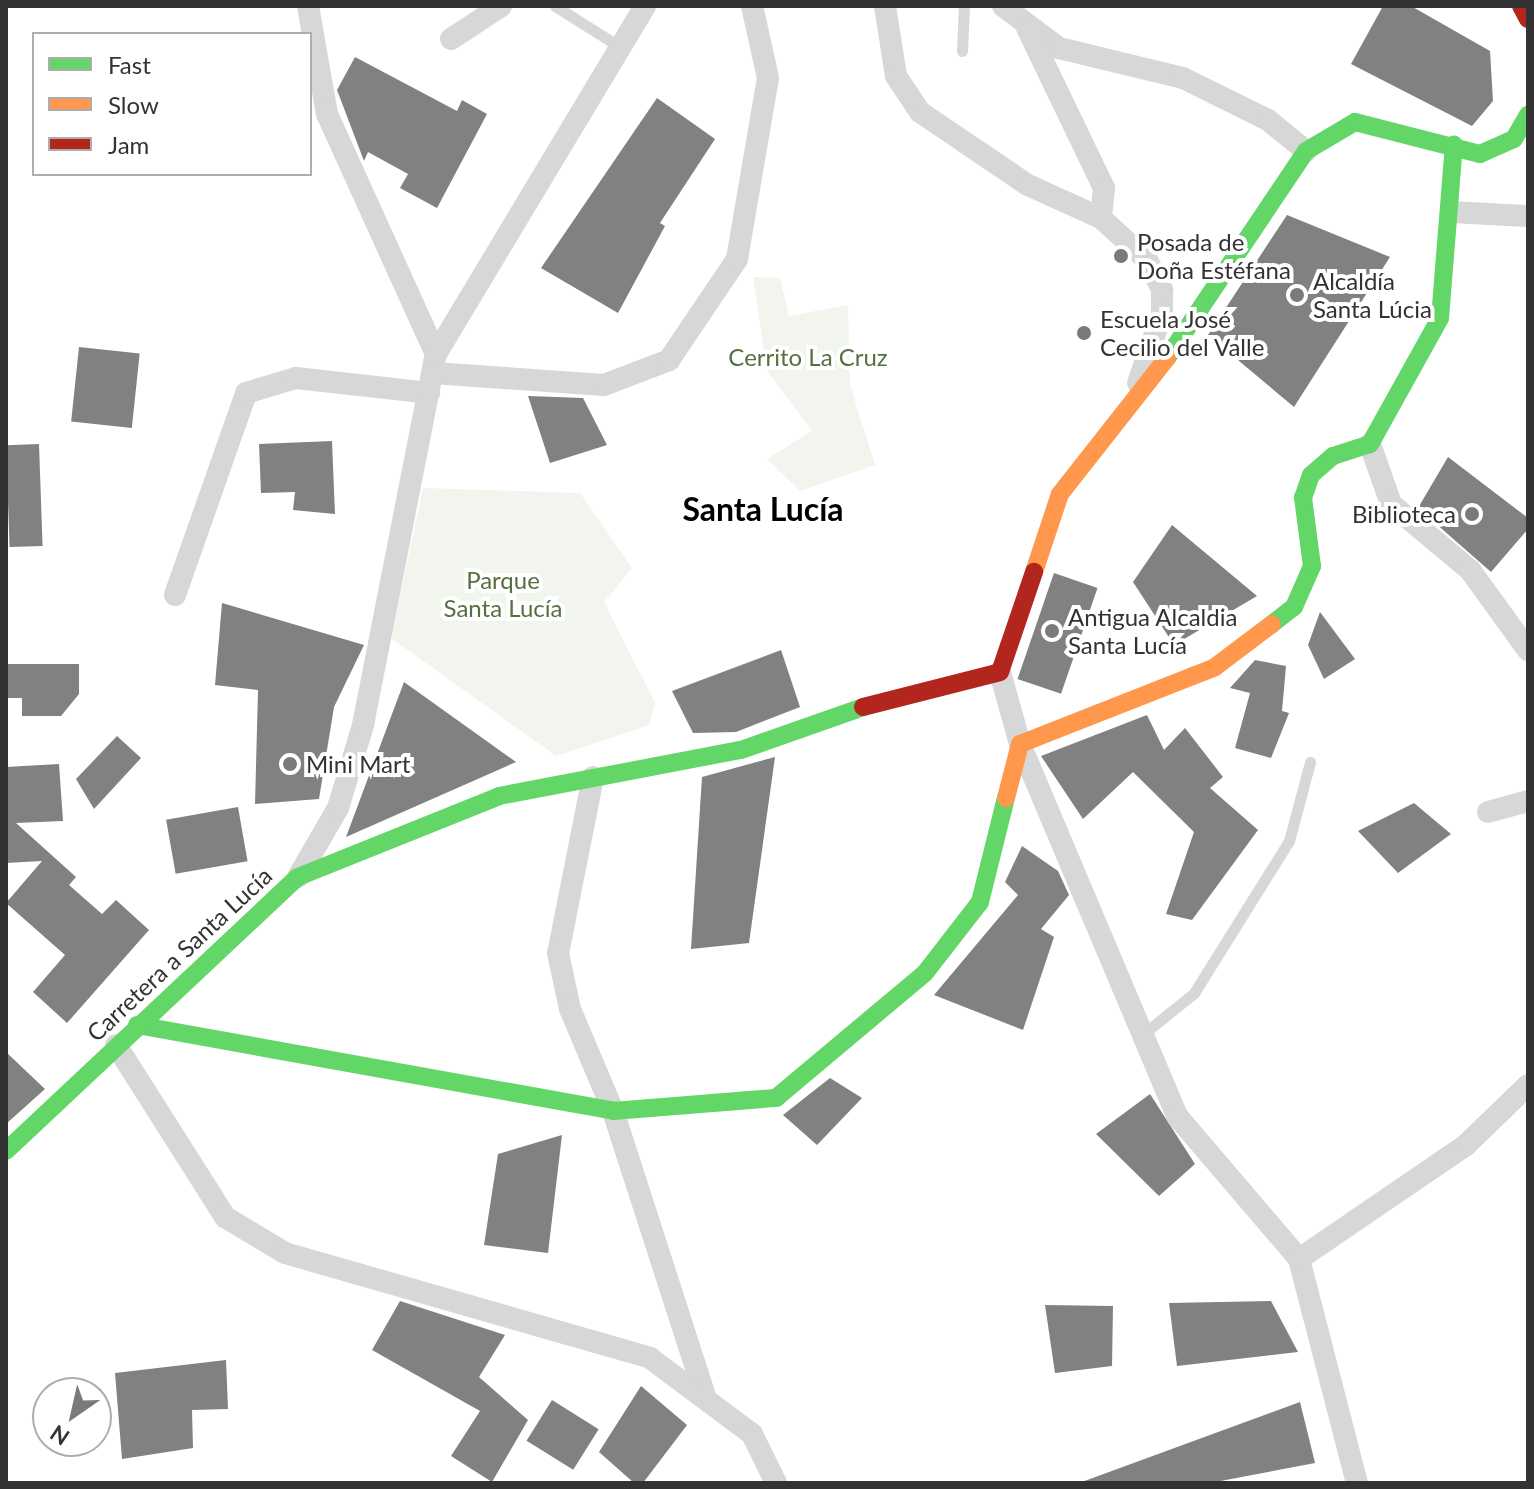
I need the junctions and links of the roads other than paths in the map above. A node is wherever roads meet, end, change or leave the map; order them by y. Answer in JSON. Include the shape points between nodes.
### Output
{"nodes":[{"id":1,"x":308,"y":6,"type":"edge"},
{"id":2,"x":501,"y":6,"type":"edge"},
{"id":3,"x":555,"y":6,"type":"edge"},
{"id":4,"x":645,"y":6,"type":"edge"},
{"id":5,"x":752,"y":6,"type":"edge"},
{"id":6,"x":885,"y":6,"type":"edge"},
{"id":7,"x":964,"y":6,"type":"edge"},
{"id":8,"x":1003,"y":6,"type":"edge"},
{"id":9,"x":1521,"y":6,"type":"edge"},
{"id":10,"x":1528,"y":19,"type":"edge"},
{"id":11,"x":1024,"y":23,"type":"junction"},
{"id":12,"x":451,"y":39,"type":"dead end"},
{"id":13,"x":617,"y":45,"type":"junction"},
{"id":14,"x":962,"y":51,"type":"dead end"},
{"id":15,"x":1528,"y":115,"type":"edge"},
{"id":16,"x":1454,"y":145,"type":"junction"},
{"id":17,"x":1306,"y":151,"type":"junction"},
{"id":18,"x":1451,"y":212,"type":"junction"},
{"id":19,"x":1528,"y":216,"type":"edge"},
{"id":20,"x":1101,"y":218,"type":"junction"},
{"id":21,"x":432,"y":373,"type":"junction"},
{"id":22,"x":1133,"y":399,"type":"junction"},
{"id":23,"x":1370,"y":444,"type":"junction"},
{"id":24,"x":175,"y":595,"type":"dead end"},
{"id":25,"x":1528,"y":650,"type":"edge"},
{"id":26,"x":1000,"y":672,"type":"junction"},
{"id":27,"x":1020,"y":744,"type":"junction"},
{"id":28,"x":1310,"y":762,"type":"dead end"},
{"id":29,"x":593,"y":777,"type":"junction"},
{"id":30,"x":1528,"y":801,"type":"edge"},
{"id":31,"x":1488,"y":812,"type":"dead end"},
{"id":32,"x":298,"y":877,"type":"junction"},
{"id":33,"x":137,"y":1025,"type":"junction"},
{"id":34,"x":1139,"y":1038,"type":"junction"},
{"id":35,"x":116,"y":1045,"type":"junction"},
{"id":36,"x":1528,"y":1085,"type":"edge"},
{"id":37,"x":613,"y":1111,"type":"junction"},
{"id":38,"x":6,"y":1151,"type":"edge"},
{"id":39,"x":1299,"y":1259,"type":"junction"},
{"id":40,"x":705,"y":1396,"type":"junction"},
{"id":41,"x":776,"y":1483,"type":"edge"},
{"id":42,"x":1357,"y":1483,"type":"edge"}],
"edges":[{"from":1,"to":21,"type":"street","via":[[327,114]]},
{"from":2,"to":12,"type":"street"},
{"from":3,"to":13,"type":"lane"},
{"from":4,"to":13,"type":"street"},
{"from":5,"to":21,"type":"street","via":[[768,78],[737,259],[669,360],[604,385]]},
{"from":6,"to":20,"type":"street","via":[[896,76],[920,112],[1028,185]]},
{"from":7,"to":14,"type":"lane"},
{"from":8,"to":11,"type":"street"},
{"from":9,"to":10,"type":"street"},
{"from":11,"to":17,"type":"street","via":[[1059,48],[1183,78],[1268,120]]},
{"from":11,"to":20,"type":"street","via":[[1104,188]]},
{"from":13,"to":21,"type":"street"},
{"from":15,"to":16,"type":"street","via":[[1514,139],[1480,154]]},
{"from":16,"to":17,"type":"street","via":[[1355,122]]},
{"from":16,"to":18,"type":"street"},
{"from":17,"to":22,"type":"street","via":[[1193,324]]},
{"from":18,"to":19,"type":"street"},
{"from":18,"to":23,"type":"street","via":[[1440,318]]},
{"from":20,"to":22,"type":"street","via":[[1147,260],[1162,290],[1162,313]]},
{"from":21,"to":24,"type":"street","via":[[296,378],[246,393]]},
{"from":21,"to":32,"type":"street","via":[[363,725],[338,808]]},
{"from":22,"to":26,"type":"street","via":[[1060,494]]},
{"from":23,"to":25,"type":"street","via":[[1391,504],[1470,570]]},
{"from":23,"to":27,"type":"street","via":[[1333,456],[1311,475],[1303,498],[1312,566],[1275,628],[1215,667]]},
{"from":26,"to":27,"type":"street"},
{"from":26,"to":29,"type":"street","name":"Carretera a Santa Lucía","via":[[825,717],[741,750]]},
{"from":27,"to":34,"type":"street","via":[[1102,923]]},
{"from":27,"to":37,"type":"street","via":[[980,902],[925,973],[776,1098]]},
{"from":28,"to":34,"type":"lane","via":[[1289,841],[1194,993]]},
{"from":29,"to":32,"type":"street","name":"Carretera a Santa Lucía","via":[[499,796]]},
{"from":29,"to":37,"type":"street","via":[[558,953],[570,1009]]},
{"from":30,"to":31,"type":"street"},
{"from":32,"to":33,"type":"street","name":"Carretera a Santa Lucía"},
{"from":33,"to":35,"type":"street","name":"Carretera a Santa Lucía"},
{"from":33,"to":37,"type":"street"},
{"from":34,"to":39,"type":"street","via":[[1177,1116]]},
{"from":35,"to":38,"type":"street","name":"Carretera a Santa Lucía"},
{"from":35,"to":40,"type":"street","via":[[225,1217],[237,1225],[285,1253],[650,1358]]},
{"from":36,"to":39,"type":"street","via":[[1466,1145]]},
{"from":37,"to":40,"type":"street"},
{"from":39,"to":42,"type":"street"},
{"from":40,"to":41,"type":"street","via":[[752,1434]]}]}
